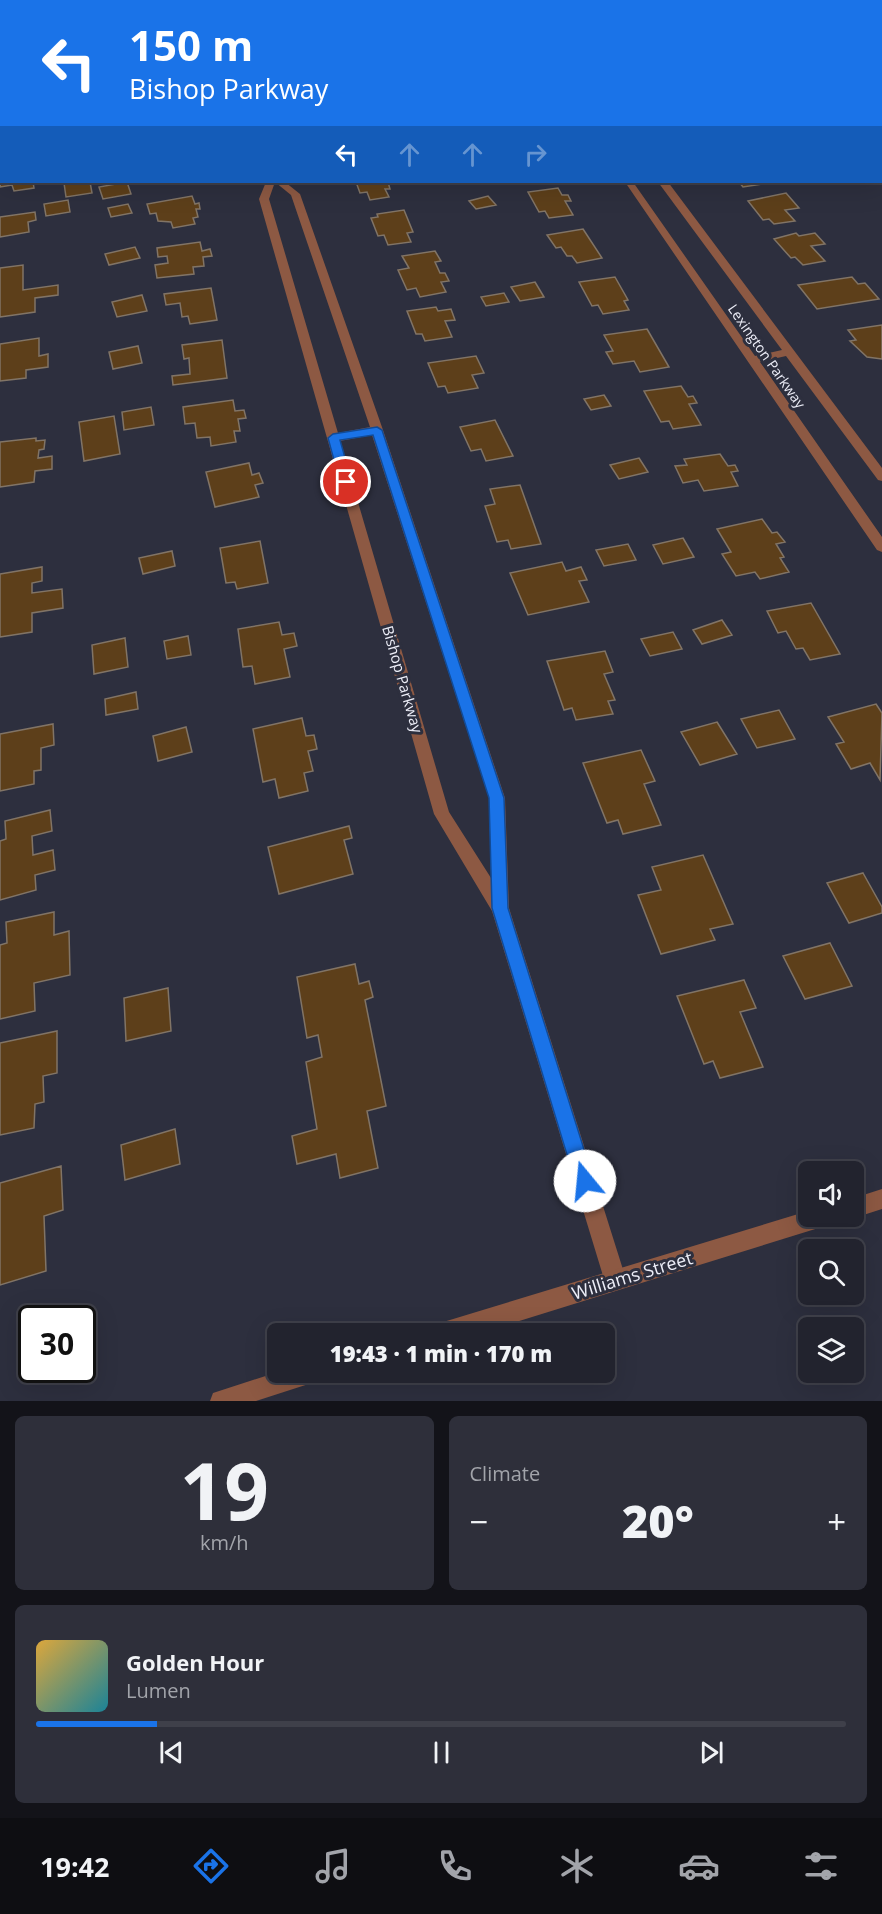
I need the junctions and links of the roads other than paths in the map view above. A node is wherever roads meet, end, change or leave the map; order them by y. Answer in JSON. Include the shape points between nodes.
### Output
{"nodes":[{"id":1,"x":270,"y":183,"type":"edge"},
{"id":2,"x":281,"y":183,"type":"edge"},
{"id":3,"x":630,"y":183,"type":"edge"},
{"id":4,"x":664,"y":183,"type":"edge"},
{"id":5,"x":790,"y":352,"type":"junction"},
{"id":6,"x":750,"y":360,"type":"junction"},
{"id":7,"x":377,"y":430,"type":"junction"},
{"id":8,"x":333,"y":438,"type":"junction"},
{"id":9,"x":882,"y":477,"type":"edge"},
{"id":10,"x":882,"y":547,"type":"edge"},
{"id":11,"x":500,"y":908,"type":"junction"},
{"id":12,"x":882,"y":1199,"type":"edge"},
{"id":13,"x":864,"y":1205,"type":"edge"},
{"id":14,"x":798,"y":1224,"type":"edge"},
{"id":15,"x":615,"y":1279,"type":"junction"},
{"id":16,"x":475,"y":1323,"type":"edge"},
{"id":17,"x":278,"y":1383,"type":"edge"},
{"id":18,"x":221,"y":1401,"type":"edge"}],
"edges":[{"from":1,"to":8,"type":"street","name":"Bishop Parkway","via":[[264,199]]},
{"from":2,"to":7,"type":"street","name":"Bishop Parkway","via":[[295,195]]},
{"from":3,"to":6,"type":"street","name":"Lexington Parkway"},
{"from":4,"to":5,"type":"street","name":"Lexington Parkway"},
{"from":5,"to":6,"type":"street"},
{"from":5,"to":9,"type":"street","name":"Lexington Parkway"},
{"from":6,"to":10,"type":"street","name":"Lexington Parkway"},
{"from":7,"to":8,"type":"street"},
{"from":7,"to":11,"type":"street","name":"Bishop Parkway","via":[[497,798]]},
{"from":8,"to":11,"type":"street","name":"Bishop Parkway","via":[[442,814]]},
{"from":11,"to":15,"type":"street","name":"Bishop Parkway"},
{"from":12,"to":13,"type":"street"},
{"from":14,"to":15,"type":"street","name":"Williams Street"},
{"from":15,"to":16,"type":"street","name":"Williams Street"},
{"from":17,"to":18,"type":"street"}]}
